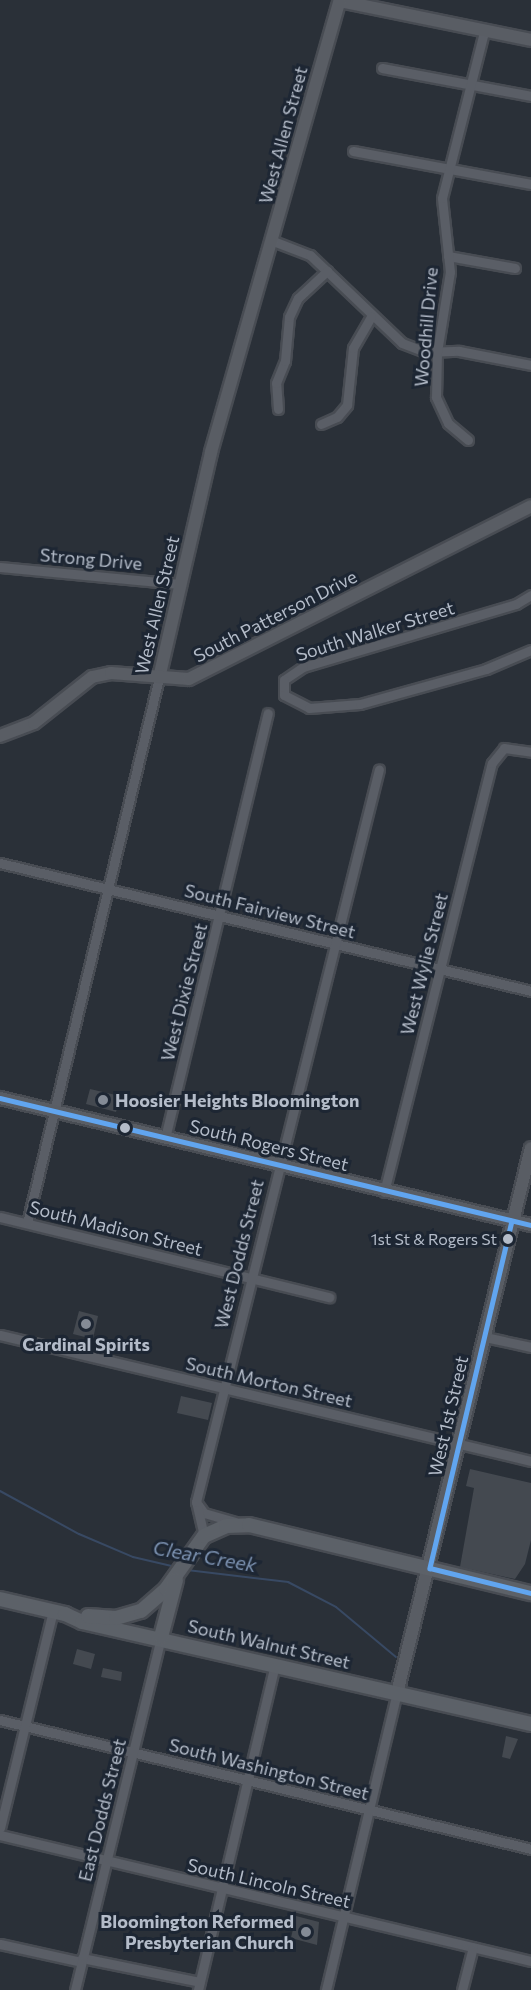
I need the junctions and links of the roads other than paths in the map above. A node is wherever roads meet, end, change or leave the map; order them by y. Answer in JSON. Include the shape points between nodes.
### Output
{"nodes":[{"id":1,"x":338,"y":0,"type":"edge"},
{"id":2,"x":484,"y":32,"type":"junction"},
{"id":3,"x":531,"y":40,"type":"edge"},
{"id":4,"x":382,"y":68,"type":"dead end"},
{"id":5,"x":473,"y":86,"type":"junction"},
{"id":6,"x":531,"y":96,"type":"edge"},
{"id":7,"x":353,"y":151,"type":"dead end"},
{"id":8,"x":449,"y":168,"type":"junction"},
{"id":9,"x":531,"y":184,"type":"edge"},
{"id":10,"x":273,"y":241,"type":"junction"},
{"id":11,"x":448,"y":256,"type":"junction"},
{"id":12,"x":515,"y":268,"type":"dead end"},
{"id":13,"x":327,"y":271,"type":"junction"},
{"id":14,"x":371,"y":317,"type":"junction"},
{"id":15,"x":437,"y":352,"type":"junction"},
{"id":16,"x":531,"y":365,"type":"edge"},
{"id":17,"x":278,"y":409,"type":"dead end"},
{"id":18,"x":321,"y":424,"type":"dead end"},
{"id":19,"x":468,"y":440,"type":"dead end"},
{"id":20,"x":531,"y":506,"type":"edge"},
{"id":21,"x":0,"y":567,"type":"edge"},
{"id":22,"x":180,"y":584,"type":"junction"},
{"id":23,"x":531,"y":595,"type":"edge"},
{"id":24,"x":531,"y":650,"type":"edge"},
{"id":25,"x":159,"y":678,"type":"junction"},
{"id":26,"x":268,"y":713,"type":"dead end"},
{"id":27,"x":0,"y":736,"type":"edge"},
{"id":28,"x":531,"y":752,"type":"edge"},
{"id":29,"x":379,"y":769,"type":"dead end"},
{"id":30,"x":0,"y":863,"type":"edge"},
{"id":31,"x":105,"y":887,"type":"junction"},
{"id":32,"x":220,"y":915,"type":"junction"},
{"id":33,"x":334,"y":944,"type":"junction"},
{"id":34,"x":439,"y":969,"type":"junction"},
{"id":35,"x":531,"y":991,"type":"edge"},
{"id":36,"x":0,"y":1098,"type":"edge"},
{"id":37,"x":51,"y":1110,"type":"junction"},
{"id":38,"x":165,"y":1138,"type":"junction"},
{"id":39,"x":531,"y":1148,"type":"edge"},
{"id":40,"x":278,"y":1167,"type":"junction"},
{"id":41,"x":384,"y":1192,"type":"junction"},
{"id":42,"x":0,"y":1217,"type":"edge"},
{"id":43,"x":512,"y":1221,"type":"junction"},
{"id":44,"x":27,"y":1223,"type":"junction"},
{"id":45,"x":531,"y":1226,"type":"edge"},
{"id":46,"x":253,"y":1278,"type":"junction"},
{"id":47,"x":329,"y":1297,"type":"dead end"},
{"id":48,"x":485,"y":1337,"type":"junction"},
{"id":49,"x":0,"y":1338,"type":"edge"},
{"id":50,"x":531,"y":1347,"type":"edge"},
{"id":51,"x":224,"y":1389,"type":"junction"},
{"id":52,"x":459,"y":1445,"type":"junction"},
{"id":53,"x":531,"y":1461,"type":"edge"},
{"id":54,"x":196,"y":1503,"type":"junction"},
{"id":55,"x":249,"y":1525,"type":"junction"},
{"id":56,"x":204,"y":1536,"type":"junction"},
{"id":57,"x":430,"y":1568,"type":"junction"},
{"id":58,"x":172,"y":1584,"type":"junction"},
{"id":59,"x":531,"y":1593,"type":"edge"},
{"id":60,"x":0,"y":1599,"type":"edge"},
{"id":61,"x":59,"y":1612,"type":"junction"},
{"id":62,"x":166,"y":1639,"type":"junction"},
{"id":63,"x":275,"y":1664,"type":"junction"},
{"id":64,"x":397,"y":1693,"type":"junction"},
{"id":65,"x":0,"y":1720,"type":"edge"},
{"id":66,"x":531,"y":1724,"type":"edge"},
{"id":67,"x":25,"y":1726,"type":"junction"},
{"id":68,"x":134,"y":1752,"type":"junction"},
{"id":69,"x":248,"y":1781,"type":"junction"},
{"id":70,"x":370,"y":1811,"type":"junction"},
{"id":71,"x":0,"y":1828,"type":"edge"},
{"id":72,"x":0,"y":1835,"type":"edge"},
{"id":73,"x":531,"y":1849,"type":"edge"},
{"id":74,"x":107,"y":1861,"type":"junction"},
{"id":75,"x":223,"y":1888,"type":"junction"},
{"id":76,"x":344,"y":1918,"type":"junction"},
{"id":77,"x":0,"y":1944,"type":"edge"},
{"id":78,"x":473,"y":1947,"type":"junction"},
{"id":79,"x":82,"y":1960,"type":"junction"},
{"id":80,"x":531,"y":1961,"type":"edge"},
{"id":81,"x":199,"y":1986,"type":"edge"},
{"id":82,"x":75,"y":1990,"type":"edge"},
{"id":83,"x":326,"y":1990,"type":"edge"},
{"id":84,"x":462,"y":1990,"type":"edge"}],
"edges":[{"from":1,"to":2,"type":"street"},
{"from":1,"to":10,"type":"street","name":"West Allen Street"},
{"from":2,"to":3,"type":"street"},
{"from":2,"to":5,"type":"street","name":"Woodhill Drive"},
{"from":4,"to":5,"type":"street"},
{"from":5,"to":6,"type":"street"},
{"from":5,"to":8,"type":"street","name":"Woodhill Drive"},
{"from":7,"to":8,"type":"street"},
{"from":8,"to":9,"type":"street"},
{"from":8,"to":11,"type":"street","name":"Woodhill Drive","via":[[442,198]]},
{"from":10,"to":13,"type":"street","via":[[304,252]]},
{"from":10,"to":22,"type":"street","name":"West Allen Street","via":[[211,452]]},
{"from":11,"to":12,"type":"street"},
{"from":11,"to":15,"type":"street","name":"Woodhill Drive","via":[[449,285]]},
{"from":13,"to":14,"type":"street"},
{"from":13,"to":17,"type":"street","via":[[298,298],[289,317],[285,361],[276,383]]},
{"from":14,"to":15,"type":"street","via":[[402,343]]},
{"from":14,"to":18,"type":"street","via":[[353,348],[347,405],[333,421]]},
{"from":15,"to":16,"type":"street","via":[[459,351]]},
{"from":15,"to":19,"type":"street","name":"Woodhill Drive","via":[[439,407],[448,423]]},
{"from":20,"to":25,"type":"street","name":"South Patterson Drive","via":[[223,664],[189,679]]},
{"from":21,"to":22,"type":"street","name":"Strong Drive"},
{"from":22,"to":25,"type":"street","name":"West Allen Street"},
{"from":23,"to":24,"type":"street","name":"South Walker Street","via":[[516,604],[303,667],[284,680],[284,695],[309,708],[360,704],[486,669]]},
{"from":25,"to":27,"type":"street","name":"South Patterson Drive","via":[[111,673],[92,677],[34,723]]},
{"from":25,"to":31,"type":"street","name":"West Allen Street"},
{"from":26,"to":32,"type":"street","name":"West Dixie Street"},
{"from":28,"to":34,"type":"street","name":"West Wylie Street","via":[[504,748],[492,763]]},
{"from":29,"to":33,"type":"street","name":"West Dodds Street"},
{"from":30,"to":31,"type":"street","name":"South Fairview Street"},
{"from":31,"to":32,"type":"street","name":"South Fairview Street"},
{"from":31,"to":37,"type":"street","name":"West Allen Street"},
{"from":32,"to":33,"type":"street","name":"South Fairview Street"},
{"from":32,"to":38,"type":"street","name":"West Dixie Street"},
{"from":33,"to":34,"type":"street","name":"South Fairview Street"},
{"from":33,"to":40,"type":"street","name":"West Dodds Street"},
{"from":34,"to":35,"type":"street","name":"South Fairview Street"},
{"from":34,"to":41,"type":"street","name":"West Wylie Street"},
{"from":36,"to":37,"type":"street","name":"South Rogers Street"},
{"from":37,"to":38,"type":"street","name":"South Rogers Street"},
{"from":37,"to":44,"type":"street","name":"West Allen Street"},
{"from":38,"to":40,"type":"street","name":"South Rogers Street"},
{"from":39,"to":43,"type":"street","name":"West 1st Street"},
{"from":40,"to":41,"type":"street","name":"South Rogers Street"},
{"from":40,"to":46,"type":"street","name":"West Dodds Street"},
{"from":41,"to":43,"type":"street","name":"South Rogers Street"},
{"from":42,"to":44,"type":"street","name":"South Madison Street"},
{"from":43,"to":45,"type":"street","name":"South Rogers Street"},
{"from":43,"to":48,"type":"street","name":"West 1st Street"},
{"from":44,"to":46,"type":"street","name":"South Madison Street"},
{"from":46,"to":47,"type":"street","name":"South Madison Street"},
{"from":46,"to":51,"type":"street","name":"West Dodds Street"},
{"from":48,"to":50,"type":"street"},
{"from":48,"to":52,"type":"street","name":"West 1st Street"},
{"from":49,"to":51,"type":"street","name":"South Morton Street"},
{"from":51,"to":52,"type":"street","name":"South Morton Street"},
{"from":51,"to":54,"type":"street","name":"West Dodds Street"},
{"from":52,"to":53,"type":"street","name":"South Morton Street"},
{"from":52,"to":57,"type":"street","name":"West 1st Street"},
{"from":54,"to":55,"type":"street","via":[[204,1513]]},
{"from":54,"to":56,"type":"street","name":"West Dodds Street"},
{"from":55,"to":56,"type":"main road","via":[[226,1526]]},
{"from":55,"to":57,"type":"main road"},
{"from":56,"to":58,"type":"main road"},
{"from":57,"to":59,"type":"main road"},
{"from":57,"to":64,"type":"street","name":"West 1st Street"},
{"from":58,"to":61,"type":"main road","via":[[129,1616]]},
{"from":58,"to":62,"type":"main road","via":[[165,1620]]},
{"from":60,"to":61,"type":"main road","name":"South Walnut Street"},
{"from":61,"to":62,"type":"main road","name":"South Walnut Street","via":[[82,1622]]},
{"from":61,"to":67,"type":"street"},
{"from":62,"to":63,"type":"main road","name":"South Walnut Street"},
{"from":62,"to":68,"type":"street","name":"East Dodds Street"},
{"from":63,"to":64,"type":"main road","name":"South Walnut Street"},
{"from":63,"to":69,"type":"street"},
{"from":64,"to":66,"type":"main road","name":"South Walnut Street"},
{"from":64,"to":70,"type":"street"},
{"from":65,"to":67,"type":"street","name":"South Washington Street"},
{"from":67,"to":68,"type":"street","name":"South Washington Street"},
{"from":67,"to":71,"type":"street"},
{"from":68,"to":69,"type":"street","name":"South Washington Street"},
{"from":68,"to":74,"type":"street","name":"East Dodds Street"},
{"from":69,"to":70,"type":"street","name":"South Washington Street"},
{"from":69,"to":75,"type":"street"},
{"from":70,"to":73,"type":"street","name":"South Washington Street"},
{"from":70,"to":76,"type":"street"},
{"from":72,"to":74,"type":"street","name":"South Lincoln Street"},
{"from":74,"to":75,"type":"street","name":"South Lincoln Street"},
{"from":74,"to":79,"type":"street","name":"East Dodds Street"},
{"from":75,"to":76,"type":"street","name":"South Lincoln Street"},
{"from":75,"to":81,"type":"street"},
{"from":76,"to":78,"type":"street","name":"South Lincoln Street"},
{"from":76,"to":83,"type":"street"},
{"from":77,"to":79,"type":"street"},
{"from":78,"to":80,"type":"street","name":"South Lincoln Street"},
{"from":78,"to":84,"type":"street"},
{"from":79,"to":81,"type":"street"},
{"from":79,"to":82,"type":"street","name":"East Dodds Street"}]}
